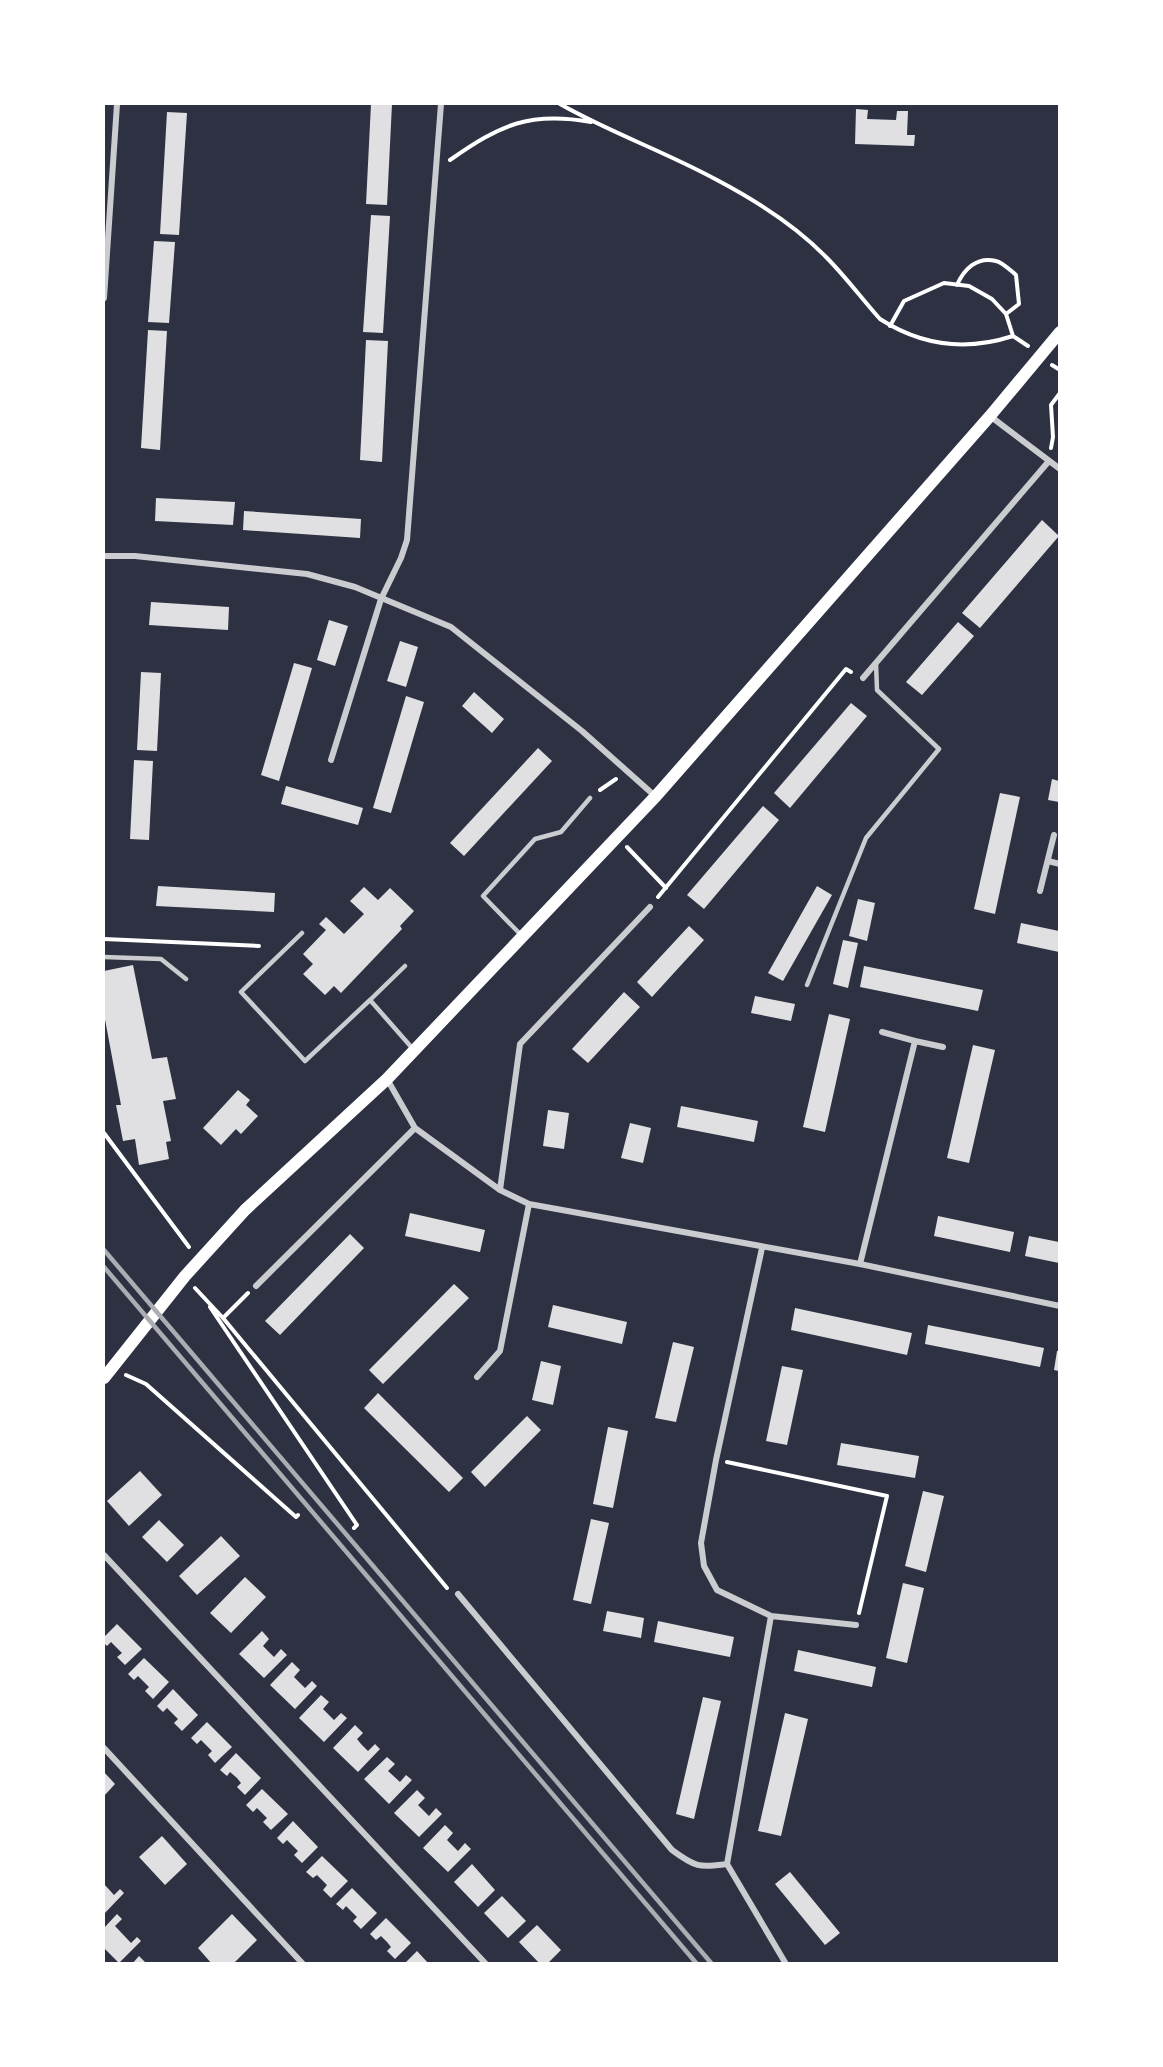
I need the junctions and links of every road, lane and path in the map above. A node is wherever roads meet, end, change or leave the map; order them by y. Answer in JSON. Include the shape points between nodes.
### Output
{"nodes":[{"id":1,"x":117,"y":104,"type":"edge"},
{"id":2,"x":441,"y":104,"type":"edge"},
{"id":3,"x":560,"y":104,"type":"edge"},
{"id":4,"x":594,"y":123,"type":"junction"},
{"id":5,"x":435,"y":171,"type":"junction"},
{"id":6,"x":104,"y":177,"type":"edge"},
{"id":7,"x":111,"y":177,"type":"junction"},
{"id":8,"x":957,"y":285,"type":"junction"},
{"id":9,"x":104,"y":298,"type":"edge"},
{"id":10,"x":1006,"y":314,"type":"junction"},
{"id":11,"x":890,"y":326,"type":"junction"},
{"id":12,"x":1059,"y":332,"type":"edge"},
{"id":13,"x":1013,"y":336,"type":"junction"},
{"id":14,"x":1039,"y":356,"type":"junction"},
{"id":15,"x":1059,"y":393,"type":"edge"},
{"id":16,"x":990,"y":416,"type":"junction"},
{"id":17,"x":1049,"y":461,"type":"junction"},
{"id":18,"x":1059,"y":469,"type":"edge"},
{"id":19,"x":104,"y":556,"type":"edge"},
{"id":20,"x":381,"y":599,"type":"junction"},
{"id":21,"x":876,"y":663,"type":"junction"},
{"id":22,"x":863,"y":678,"type":"joint"},
{"id":23,"x":331,"y":760,"type":"dead end"},
{"id":24,"x":627,"y":771,"type":"junction"},
{"id":25,"x":656,"y":796,"type":"junction"},
{"id":26,"x":590,"y":798,"type":"joint"},
{"id":27,"x":1054,"y":835,"type":"dead end"},
{"id":28,"x":618,"y":837,"type":"junction"},
{"id":29,"x":1048,"y":861,"type":"junction"},
{"id":30,"x":1059,"y":864,"type":"edge"},
{"id":31,"x":666,"y":888,"type":"junction"},
{"id":32,"x":1040,"y":891,"type":"dead end"},
{"id":33,"x":650,"y":907,"type":"joint"},
{"id":34,"x":302,"y":933,"type":"dead end"},
{"id":35,"x":523,"y":936,"type":"junction"},
{"id":36,"x":104,"y":939,"type":"edge"},
{"id":37,"x":259,"y":946,"type":"dead end"},
{"id":38,"x":104,"y":957,"type":"edge"},
{"id":39,"x":405,"y":966,"type":"dead end"},
{"id":40,"x":186,"y":979,"type":"dead end"},
{"id":41,"x":807,"y":985,"type":"dead end"},
{"id":42,"x":370,"y":1000,"type":"junction"},
{"id":43,"x":882,"y":1032,"type":"dead end"},
{"id":44,"x":915,"y":1041,"type":"junction"},
{"id":45,"x":943,"y":1047,"type":"dead end"},
{"id":46,"x":415,"y":1051,"type":"junction"},
{"id":47,"x":387,"y":1079,"type":"junction"},
{"id":48,"x":415,"y":1128,"type":"junction"},
{"id":49,"x":104,"y":1133,"type":"edge"},
{"id":50,"x":500,"y":1190,"type":"junction"},
{"id":51,"x":529,"y":1204,"type":"junction"},
{"id":52,"x":762,"y":1248,"type":"junction"},
{"id":53,"x":199,"y":1260,"type":"junction"},
{"id":54,"x":860,"y":1264,"type":"junction"},
{"id":55,"x":183,"y":1278,"type":"junction"},
{"id":56,"x":256,"y":1286,"type":"joint"},
{"id":57,"x":204,"y":1299,"type":"junction"},
{"id":58,"x":1059,"y":1306,"type":"edge"},
{"id":59,"x":224,"y":1318,"type":"junction"},
{"id":60,"x":107,"y":1373,"type":"edge"},
{"id":61,"x":477,"y":1377,"type":"dead end"},
{"id":62,"x":716,"y":1460,"type":"junction"},
{"id":63,"x":298,"y":1515,"type":"dead end"},
{"id":64,"x":354,"y":1528,"type":"dead end"},
{"id":65,"x":104,"y":1555,"type":"edge"},
{"id":66,"x":458,"y":1594,"type":"joint"},
{"id":67,"x":771,"y":1616,"type":"junction"},
{"id":68,"x":856,"y":1625,"type":"joint"},
{"id":69,"x":104,"y":1748,"type":"edge"},
{"id":70,"x":727,"y":1864,"type":"junction"},
{"id":71,"x":303,"y":1964,"type":"edge"},
{"id":72,"x":486,"y":1964,"type":"edge"},
{"id":73,"x":786,"y":1964,"type":"edge"}],
"edges":[{"from":1,"to":7,"type":"street"},
{"from":2,"to":5,"type":"street"},
{"from":3,"to":4,"type":"path"},
{"from":4,"to":5,"type":"path","via":[[546,118],[510,125],[487,135]]},
{"from":4,"to":11,"type":"path","via":[[717,180],[758,204],[825,256]]},
{"from":5,"to":20,"type":"street","via":[[407,540]]},
{"from":6,"to":7,"type":"street"},
{"from":7,"to":9,"type":"street"},
{"from":8,"to":10,"type":"path","via":[[969,286],[992,299]]},
{"from":8,"to":10,"type":"path","via":[[962,273],[978,261],[997,261],[1016,275],[1019,304]]},
{"from":8,"to":11,"type":"path","via":[[944,283],[904,301]]},
{"from":10,"to":13,"type":"path"},
{"from":11,"to":13,"type":"path","via":[[957,345]]},
{"from":12,"to":14,"type":"main road"},
{"from":13,"to":14,"type":"path"},
{"from":14,"to":16,"type":"main road"},
{"from":15,"to":17,"type":"path","via":[[1051,405],[1053,437]]},
{"from":16,"to":17,"type":"street"},
{"from":16,"to":25,"type":"main road"},
{"from":17,"to":18,"type":"street"},
{"from":17,"to":21,"type":"street"},
{"from":19,"to":20,"type":"street","via":[[307,574],[355,587]]},
{"from":20,"to":23,"type":"street"},
{"from":20,"to":24,"type":"street","via":[[451,627]]},
{"from":21,"to":22,"type":"street"},
{"from":21,"to":41,"type":"lane","via":[[878,690],[939,749],[866,838]]},
{"from":22,"to":31,"type":"path","via":[[846,669]]},
{"from":24,"to":25,"type":"street"},
{"from":24,"to":26,"type":"path"},
{"from":25,"to":28,"type":"main road"},
{"from":26,"to":35,"type":"lane","via":[[561,832],[535,839],[483,896]]},
{"from":27,"to":29,"type":"street"},
{"from":28,"to":31,"type":"path"},
{"from":28,"to":35,"type":"main road"},
{"from":29,"to":30,"type":"street"},
{"from":29,"to":32,"type":"street"},
{"from":31,"to":33,"type":"path"},
{"from":33,"to":50,"type":"street","via":[[520,1044]]},
{"from":34,"to":42,"type":"lane","via":[[241,992],[305,1061]]},
{"from":35,"to":46,"type":"main road"},
{"from":36,"to":37,"type":"path"},
{"from":38,"to":40,"type":"lane","via":[[161,959]]},
{"from":39,"to":42,"type":"lane"},
{"from":42,"to":46,"type":"lane"},
{"from":43,"to":44,"type":"street"},
{"from":44,"to":45,"type":"street"},
{"from":44,"to":54,"type":"street"},
{"from":46,"to":47,"type":"main road"},
{"from":47,"to":48,"type":"street"},
{"from":47,"to":53,"type":"main road","via":[[245,1210]]},
{"from":48,"to":50,"type":"street"},
{"from":48,"to":56,"type":"street"},
{"from":49,"to":53,"type":"path"},
{"from":50,"to":51,"type":"street"},
{"from":51,"to":52,"type":"street"},
{"from":51,"to":61,"type":"street","via":[[500,1351]]},
{"from":52,"to":54,"type":"street"},
{"from":52,"to":62,"type":"street"},
{"from":53,"to":55,"type":"main road"},
{"from":54,"to":58,"type":"street"},
{"from":55,"to":57,"type":"path"},
{"from":55,"to":60,"type":"main road"},
{"from":56,"to":59,"type":"path"},
{"from":57,"to":59,"type":"path"},
{"from":57,"to":64,"type":"path","via":[[357,1525]]},
{"from":59,"to":66,"type":"path","via":[[444,1587]]},
{"from":60,"to":63,"type":"path","via":[[146,1384]]},
{"from":62,"to":67,"type":"street","via":[[701,1543],[704,1566],[717,1590]]},
{"from":62,"to":68,"type":"path","via":[[887,1496]]},
{"from":65,"to":72,"type":"street"},
{"from":66,"to":70,"type":"street","via":[[672,1850],[703,1867]]},
{"from":67,"to":68,"type":"street"},
{"from":67,"to":70,"type":"street"},
{"from":69,"to":71,"type":"street"},
{"from":70,"to":73,"type":"street"}]}
